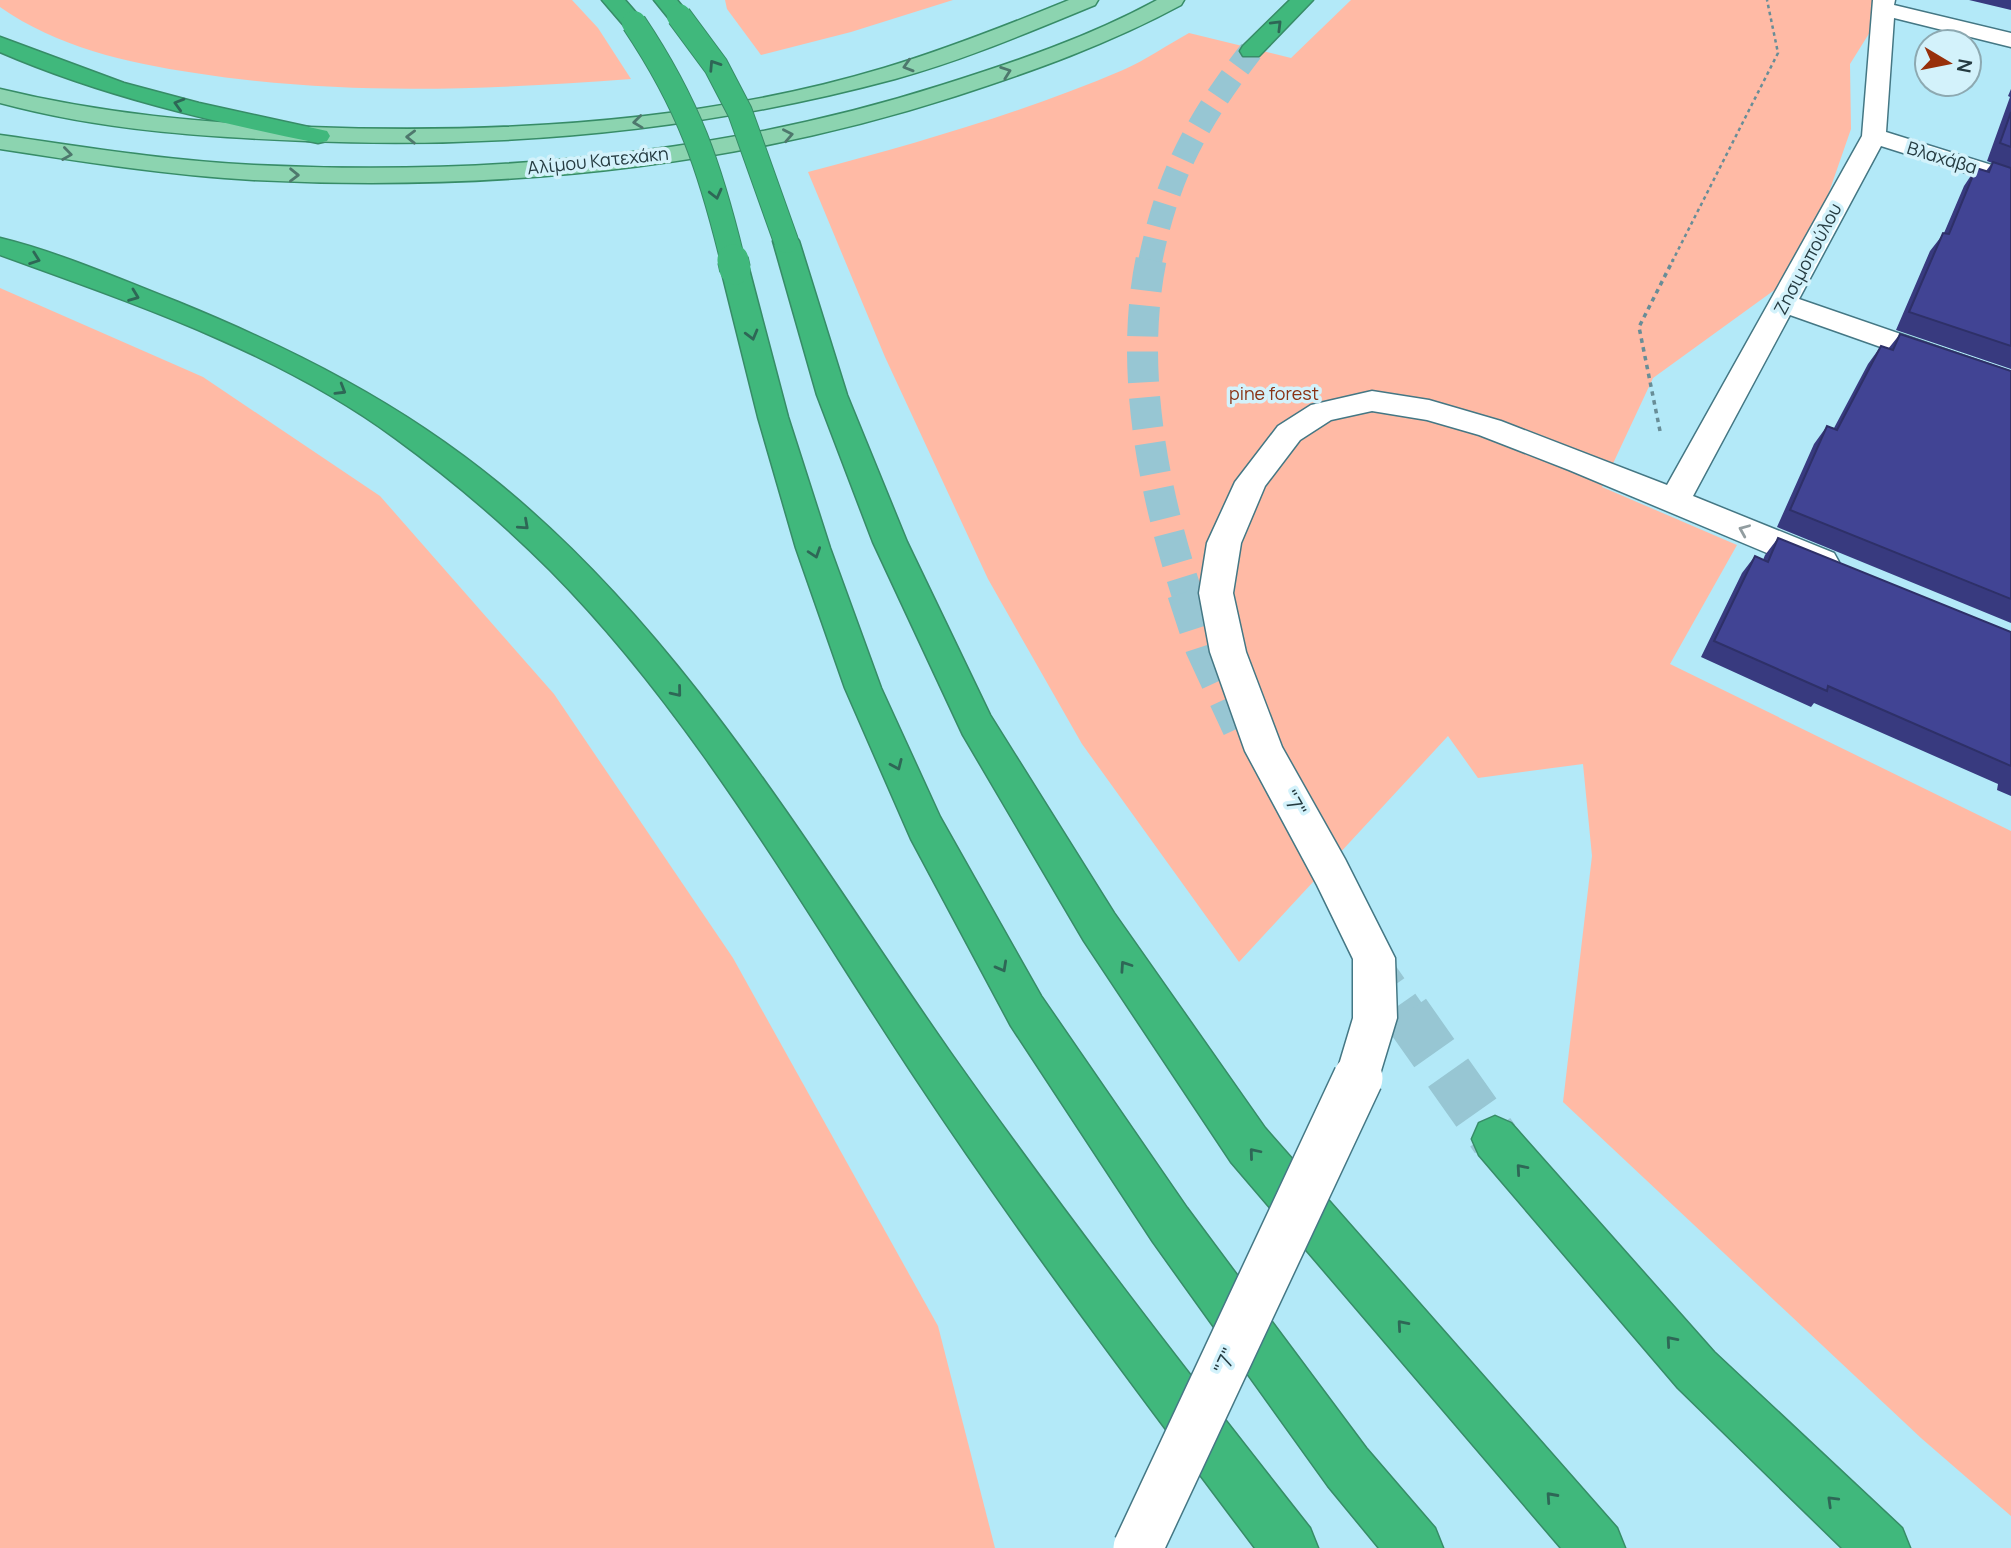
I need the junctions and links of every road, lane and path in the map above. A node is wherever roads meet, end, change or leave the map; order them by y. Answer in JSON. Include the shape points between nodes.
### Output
{"nodes":[{"id":1,"x":613,"y":0,"type":"edge"},
{"id":2,"x":1087,"y":0,"type":"edge"},
{"id":3,"x":1173,"y":0,"type":"edge"},
{"id":4,"x":1303,"y":0,"type":"edge"},
{"id":5,"x":1767,"y":0,"type":"edge"},
{"id":6,"x":1884,"y":5,"type":"edge"},
{"id":7,"x":672,"y":8,"type":"edge"},
{"id":8,"x":2011,"y":40,"type":"edge"},
{"id":9,"x":0,"y":44,"type":"edge"},
{"id":10,"x":1251,"y":51,"type":"tunnel mouth"},
{"id":11,"x":0,"y":96,"type":"edge"},
{"id":12,"x":318,"y":136,"type":"junction"},
{"id":13,"x":1874,"y":136,"type":"junction"},
{"id":14,"x":0,"y":142,"type":"edge"},
{"id":15,"x":2011,"y":179,"type":"edge"},
{"id":16,"x":0,"y":246,"type":"edge"},
{"id":17,"x":1784,"y":303,"type":"junction"},
{"id":18,"x":2011,"y":383,"type":"edge"},
{"id":19,"x":1674,"y":501,"type":"junction"},
{"id":20,"x":1849,"y":573,"type":"edge"},
{"id":21,"x":1495,"y":1139,"type":"tunnel mouth"},
{"id":22,"x":1138,"y":1548,"type":"edge"},
{"id":23,"x":1290,"y":1548,"type":"edge"},
{"id":24,"x":1415,"y":1548,"type":"edge"},
{"id":25,"x":1597,"y":1548,"type":"edge"},
{"id":26,"x":1882,"y":1548,"type":"edge"}],
"edges":[{"from":1,"to":24,"type":"highway","one_way":true,"bridge":true,"via":[[634,23],[687,111],[711,175],[773,417],[813,548],[863,688],[925,827],[1026,1011],[1155,1202],[1347,1467]]},
{"from":2,"to":12,"type":"main road","name":"Αλίμου Κατεχάκη","one_way":true,"via":[[1003,35],[874,77],[709,113],[535,132]]},
{"from":14,"to":3,"type":"main road","name":"Αλίμου Κατεχάκη","one_way":true,"via":[[156,166],[269,174],[419,175],[635,159],[812,131],[900,107],[1100,37]]},
{"from":10,"to":4,"type":"highway","one_way":true},
{"from":5,"to":19,"type":"path","via":[[1778,53],[1639,327]]},
{"from":6,"to":8,"type":"street"},
{"from":6,"to":13,"type":"street","name":"Ζησιμοπούλου"},
{"from":25,"to":7,"type":"highway","one_way":true,"bridge":true,"via":[[1248,1145],[1099,927],[976,724],[890,542],[832,396],[786,241],[740,112],[716,66]]},
{"from":12,"to":9,"type":"highway","one_way":true,"via":[[145,94]]},
{"from":11,"to":12,"type":"main road","name":"Αλίμου Κατεχάκη","via":[[32,105],[192,128]]},
{"from":13,"to":15,"type":"street","name":"Βλαχάβα"},
{"from":13,"to":17,"type":"street","name":"Ζησιμοπούλου"},
{"from":16,"to":23,"type":"highway","one_way":true,"via":[[239,337],[322,379],[404,428],[482,487],[559,558],[627,630],[695,714],[935,1068],[1096,1295]]},
{"from":17,"to":18,"type":"street"},
{"from":17,"to":19,"type":"street","name":"Ζησιμοπούλου"},
{"from":20,"to":19,"type":"street","name":"\"7\"","one_way":true},
{"from":19,"to":22,"type":"street","name":"\"7\"","bridge":true,"via":[[1490,428],[1429,410],[1372,401],[1322,412],[1289,433],[1251,482],[1224,543],[1216,593],[1228,652],[1264,751],[1374,958],[1375,1018],[1359,1078]]},
{"from":26,"to":21,"type":"highway","one_way":true,"via":[[1696,1370]]}]}
